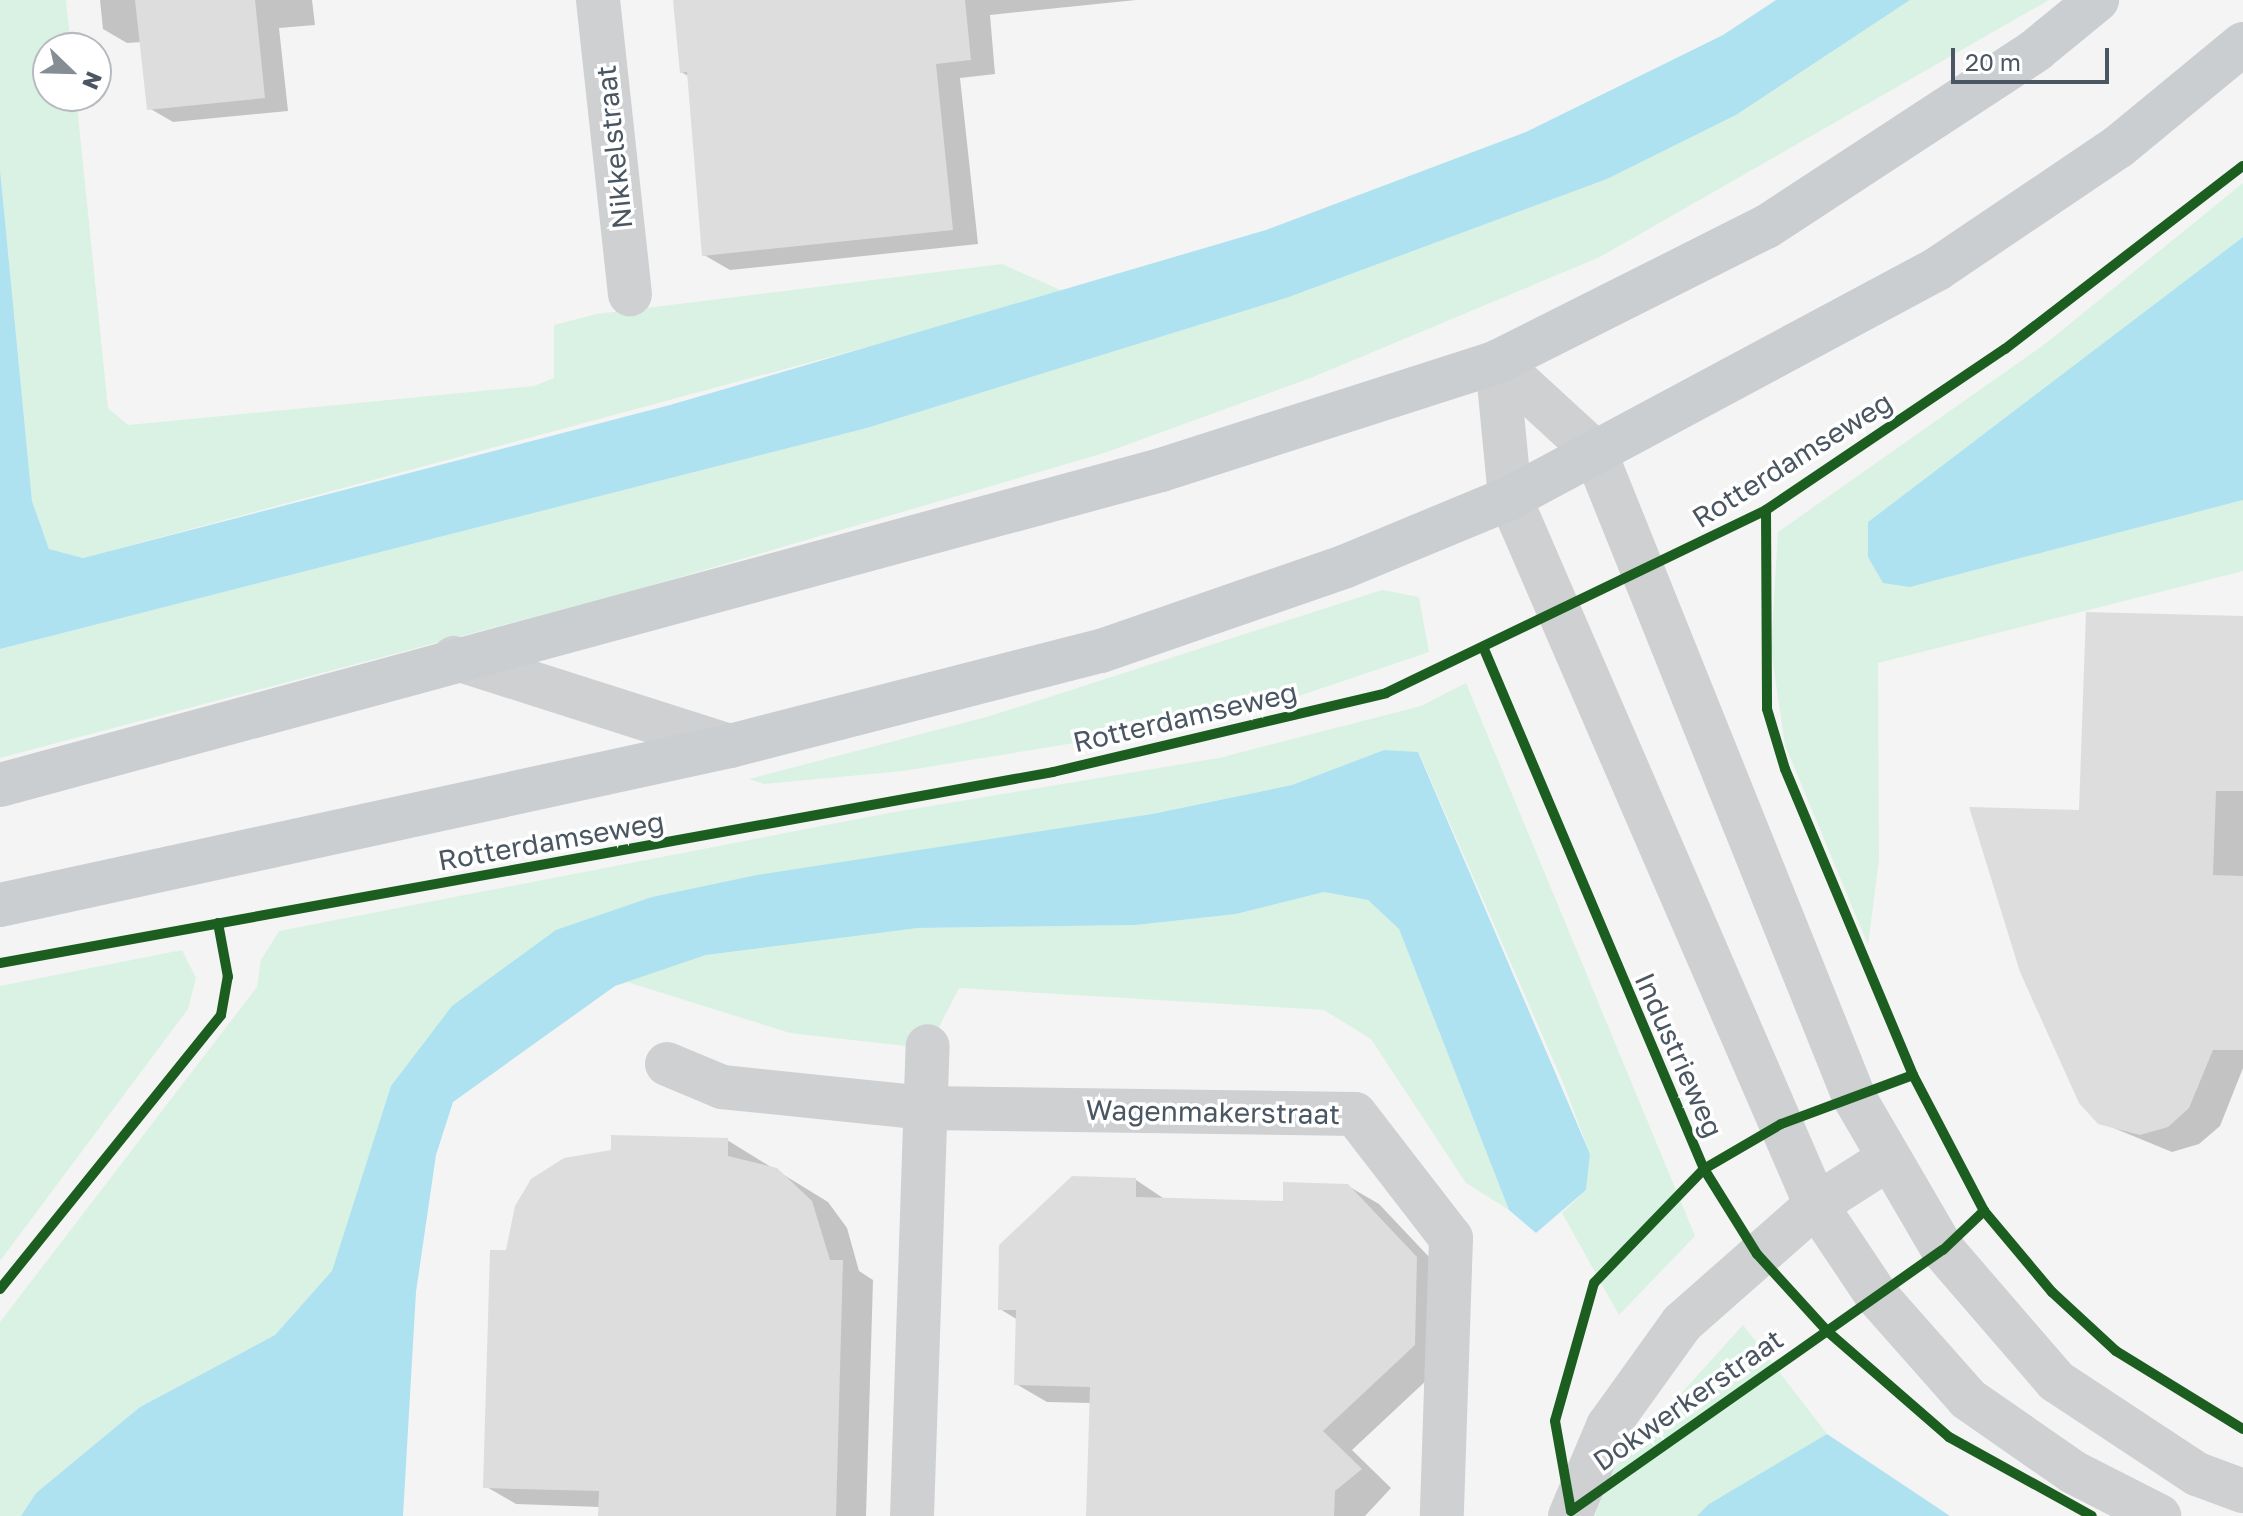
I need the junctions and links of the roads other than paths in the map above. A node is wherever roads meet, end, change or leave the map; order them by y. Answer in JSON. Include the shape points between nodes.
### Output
{"nodes":[{"id":1,"x":598,"y":0,"type":"edge"},
{"id":2,"x":2097,"y":0,"type":"edge"},
{"id":3,"x":2243,"y":44,"type":"edge"},
{"id":4,"x":630,"y":294,"type":"dead end"},
{"id":5,"x":1497,"y":362,"type":"junction"},
{"id":6,"x":1595,"y":452,"type":"junction"},
{"id":7,"x":1510,"y":498,"type":"junction"},
{"id":8,"x":454,"y":658,"type":"junction"},
{"id":9,"x":730,"y":746,"type":"junction"},
{"id":10,"x":0,"y":785,"type":"edge"},
{"id":11,"x":0,"y":905,"type":"edge"},
{"id":12,"x":928,"y":1046,"type":"dead end"},
{"id":13,"x":667,"y":1064,"type":"dead end"},
{"id":14,"x":924,"y":1108,"type":"junction"},
{"id":15,"x":1888,"y":1159,"type":"junction"},
{"id":16,"x":1816,"y":1205,"type":"junction"},
{"id":17,"x":2243,"y":1491,"type":"edge"},
{"id":18,"x":912,"y":1516,"type":"edge"},
{"id":19,"x":1442,"y":1516,"type":"edge"},
{"id":20,"x":1570,"y":1516,"type":"edge"},
{"id":21,"x":2159,"y":1516,"type":"edge"}],
"edges":[{"from":1,"to":4,"type":"street","name":"Nikkelstraat"},
{"from":2,"to":5,"type":"main road","via":[[2036,50],[1766,227]]},
{"from":3,"to":6,"type":"main road","name":"Rotterdamseweg","via":[[2118,147],[1937,269]]},
{"from":5,"to":6,"type":"street"},
{"from":5,"to":7,"type":"street"},
{"from":5,"to":8,"type":"main road","via":[[1161,470]]},
{"from":6,"to":7,"type":"main road","name":"Rotterdamseweg"},
{"from":6,"to":15,"type":"street","via":[[1801,970]]},
{"from":7,"to":9,"type":"main road","name":"Rotterdamseweg","via":[[1346,566],[1101,651]]},
{"from":7,"to":16,"type":"street"},
{"from":8,"to":9,"type":"street"},
{"from":8,"to":10,"type":"main road"},
{"from":9,"to":11,"type":"main road","name":"Rotterdamseweg"},
{"from":12,"to":14,"type":"street"},
{"from":13,"to":14,"type":"street","name":"Wagenmakerstraat","via":[[722,1087]]},
{"from":14,"to":18,"type":"street"},
{"from":14,"to":19,"type":"street","name":"Wagenmakerstraat","via":[[1355,1114],[1451,1238]]},
{"from":15,"to":16,"type":"street","name":"Dokwerkerstraat"},
{"from":15,"to":17,"type":"street","via":[[1943,1250],[2056,1381],[2197,1474]]},
{"from":16,"to":20,"type":"street","name":"Dokwerkerstraat","via":[[1682,1323],[1608,1426]]},
{"from":16,"to":21,"type":"street","via":[[1877,1296],[1968,1399],[2073,1472]]}]}
